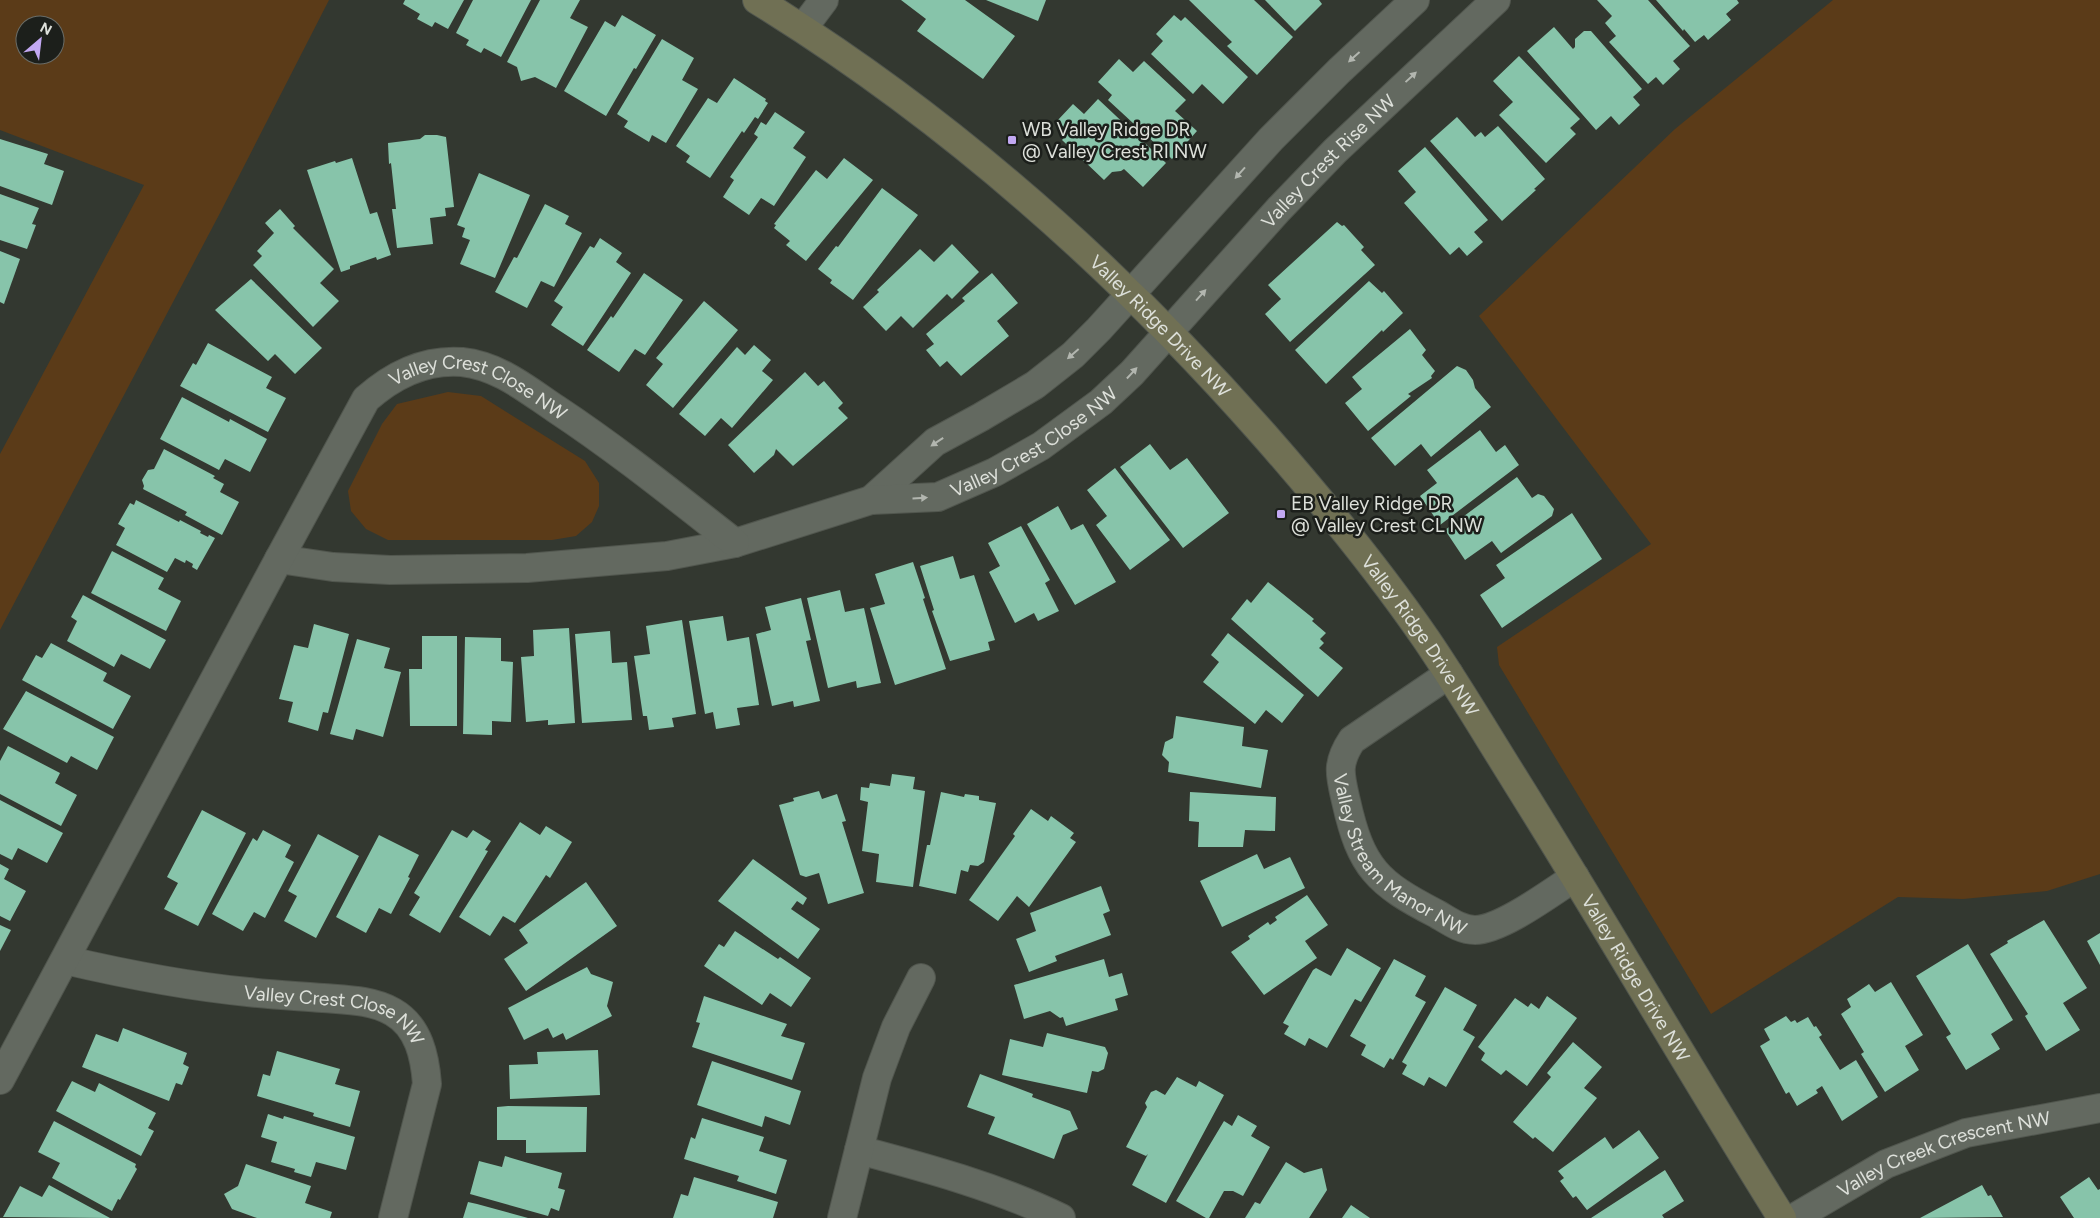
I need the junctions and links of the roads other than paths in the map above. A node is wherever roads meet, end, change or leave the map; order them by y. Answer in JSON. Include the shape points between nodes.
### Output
{"nodes":[{"id":1,"x":757,"y":0,"type":"edge"},
{"id":2,"x":824,"y":0,"type":"edge"},
{"id":3,"x":1415,"y":0,"type":"edge"},
{"id":4,"x":1496,"y":0,"type":"edge"},
{"id":5,"x":803,"y":28,"type":"junction"},
{"id":6,"x":1130,"y":294,"type":"junction"},
{"id":7,"x":1169,"y":331,"type":"junction"},
{"id":8,"x":871,"y":500,"type":"junction"},
{"id":9,"x":735,"y":543,"type":"junction"},
{"id":10,"x":278,"y":559,"type":"junction"},
{"id":11,"x":1449,"y":674,"type":"junction"},
{"id":12,"x":1576,"y":877,"type":"junction"},
{"id":13,"x":64,"y":960,"type":"junction"},
{"id":14,"x":921,"y":978,"type":"dead end"},
{"id":15,"x":0,"y":1080,"type":"edge"},
{"id":16,"x":2100,"y":1108,"type":"edge"},
{"id":17,"x":859,"y":1150,"type":"junction"},
{"id":18,"x":393,"y":1218,"type":"edge"},
{"id":19,"x":842,"y":1218,"type":"edge"},
{"id":20,"x":1061,"y":1218,"type":"edge"},
{"id":21,"x":1782,"y":1218,"type":"edge"},
{"id":22,"x":1794,"y":1218,"type":"edge"}],
"edges":[{"from":1,"to":5,"type":"street","name":"Valley Ridge Drive NW"},
{"from":2,"to":5,"type":"street"},
{"from":3,"to":6,"type":"street","one_way":true,"via":[[1271,139]]},
{"from":7,"to":4,"type":"street","name":"Valley Crest Rise NW","one_way":true,"via":[[1279,208],[1335,151]]},
{"from":5,"to":6,"type":"street","name":"Valley Ridge Drive NW","via":[[982,160]]},
{"from":6,"to":7,"type":"street","name":"Valley Ridge Drive NW"},
{"from":6,"to":8,"type":"street","name":"Valley Crest Close NW","one_way":true,"via":[[1073,355],[1035,385],[935,442]]},
{"from":8,"to":7,"type":"street","name":"Valley Crest Close NW","one_way":true,"via":[[938,497],[995,472],[1041,446],[1101,402]]},
{"from":7,"to":11,"type":"street","name":"Valley Ridge Drive NW","via":[[1314,492],[1375,570]]},
{"from":8,"to":9,"type":"street","name":"Valley Crest Close NW"},
{"from":9,"to":10,"type":"street","name":"Valley Crest Close NW","via":[[667,556],[527,568],[390,570],[333,567]]},
{"from":9,"to":10,"type":"street","name":"Valley Crest Close NW","via":[[605,441],[503,374],[483,366],[440,362],[400,374],[366,399]]},
{"from":10,"to":13,"type":"street","name":"Valley Crest Close NW"},
{"from":11,"to":12,"type":"street","name":"Valley Ridge Drive NW"},
{"from":11,"to":12,"type":"street","name":"Valley Stream Manor NW","via":[[1352,740],[1343,753],[1340,775],[1353,833],[1370,866],[1383,881],[1408,899],[1473,930],[1495,926]]},
{"from":12,"to":21,"type":"street","name":"Valley Ridge Drive NW"},
{"from":13,"to":15,"type":"street","name":"Valley Crest Close NW"},
{"from":13,"to":18,"type":"street","name":"Valley Crest Close NW","via":[[141,978],[360,1002],[380,1005],[395,1013],[419,1041],[427,1084]]},
{"from":14,"to":17,"type":"street","via":[[896,1027],[877,1078]]},
{"from":16,"to":22,"type":"street","name":"Valley Creek Crescent NW","via":[[1966,1133],[1886,1164]]},
{"from":17,"to":19,"type":"street"},
{"from":17,"to":20,"type":"street","via":[[1007,1194]]}]}
